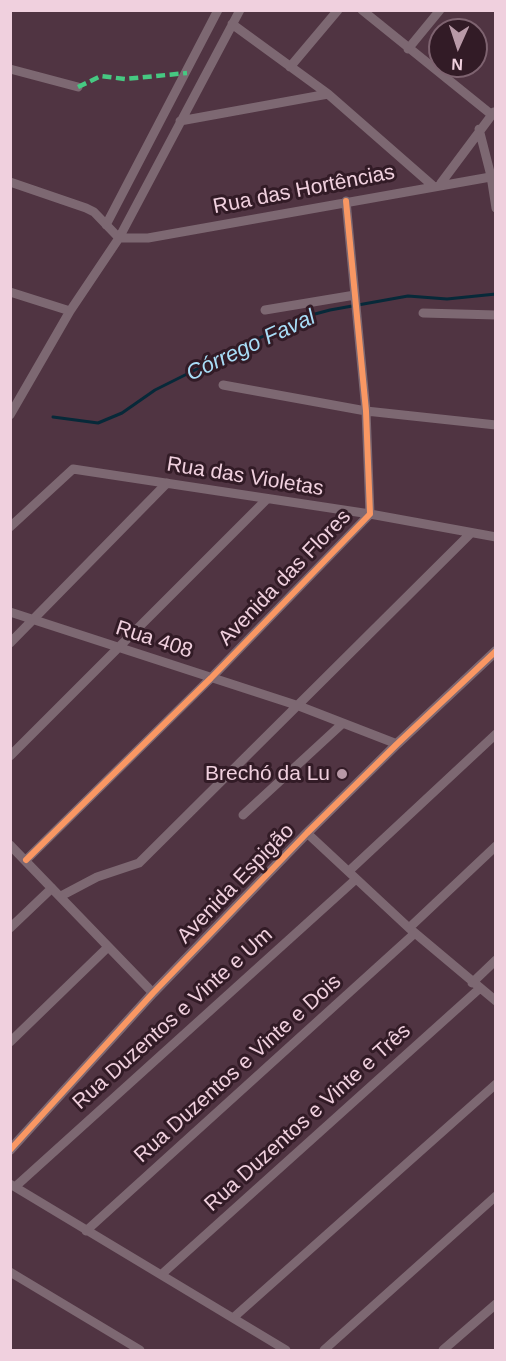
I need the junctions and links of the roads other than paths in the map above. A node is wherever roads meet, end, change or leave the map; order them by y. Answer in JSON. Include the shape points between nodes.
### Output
{"nodes":[{"id":1,"x":218,"y":10,"type":"edge"},
{"id":2,"x":240,"y":10,"type":"edge"},
{"id":3,"x":338,"y":10,"type":"edge"},
{"id":4,"x":362,"y":10,"type":"edge"},
{"id":5,"x":440,"y":10,"type":"edge"},
{"id":6,"x":232,"y":24,"type":"junction"},
{"id":7,"x":408,"y":49,"type":"junction"},
{"id":8,"x":290,"y":67,"type":"junction"},
{"id":9,"x":10,"y":69,"type":"edge"},
{"id":10,"x":78,"y":87,"type":"dead end"},
{"id":11,"x":328,"y":94,"type":"junction"},
{"id":12,"x":494,"y":112,"type":"edge"},
{"id":13,"x":180,"y":121,"type":"junction"},
{"id":14,"x":479,"y":129,"type":"junction"},
{"id":15,"x":493,"y":176,"type":"edge"},
{"id":16,"x":10,"y":182,"type":"edge"},
{"id":17,"x":436,"y":184,"type":"junction"},
{"id":18,"x":346,"y":201,"type":"junction"},
{"id":19,"x":495,"y":208,"type":"edge"},
{"id":20,"x":106,"y":225,"type":"junction"},
{"id":21,"x":119,"y":238,"type":"junction"},
{"id":22,"x":10,"y":292,"type":"edge"},
{"id":23,"x":355,"y":295,"type":"junction"},
{"id":24,"x":265,"y":310,"type":"dead end"},
{"id":25,"x":70,"y":311,"type":"junction"},
{"id":26,"x":423,"y":313,"type":"dead end"},
{"id":27,"x":495,"y":315,"type":"edge"},
{"id":28,"x":223,"y":385,"type":"dead end"},
{"id":29,"x":12,"y":410,"type":"edge"},
{"id":30,"x":366,"y":411,"type":"junction"},
{"id":31,"x":495,"y":425,"type":"edge"},
{"id":32,"x":167,"y":483,"type":"junction"},
{"id":33,"x":267,"y":499,"type":"junction"},
{"id":34,"x":370,"y":514,"type":"junction"},
{"id":35,"x":10,"y":527,"type":"edge"},
{"id":36,"x":471,"y":533,"type":"junction"},
{"id":37,"x":495,"y":537,"type":"edge"},
{"id":38,"x":10,"y":612,"type":"edge"},
{"id":39,"x":34,"y":620,"type":"junction"},
{"id":40,"x":10,"y":643,"type":"edge"},
{"id":41,"x":118,"y":648,"type":"junction"},
{"id":42,"x":495,"y":651,"type":"edge"},
{"id":43,"x":211,"y":678,"type":"junction"},
{"id":44,"x":299,"y":706,"type":"junction"},
{"id":45,"x":343,"y":723,"type":"junction"},
{"id":46,"x":495,"y":734,"type":"edge"},
{"id":47,"x":397,"y":744,"type":"junction"},
{"id":48,"x":10,"y":756,"type":"edge"},
{"id":49,"x":243,"y":815,"type":"dead end"},
{"id":50,"x":308,"y":833,"type":"junction"},
{"id":51,"x":10,"y":845,"type":"edge"},
{"id":52,"x":495,"y":846,"type":"edge"},
{"id":53,"x":26,"y":860,"type":"junction"},
{"id":54,"x":349,"y":871,"type":"junction"},
{"id":55,"x":356,"y":879,"type":"junction"},
{"id":56,"x":52,"y":888,"type":"junction"},
{"id":57,"x":60,"y":896,"type":"junction"},
{"id":58,"x":10,"y":928,"type":"edge"},
{"id":59,"x":412,"y":931,"type":"junction"},
{"id":60,"x":108,"y":947,"type":"junction"},
{"id":61,"x":495,"y":960,"type":"edge"},
{"id":62,"x":476,"y":986,"type":"junction"},
{"id":63,"x":153,"y":993,"type":"junction"},
{"id":64,"x":495,"y":1001,"type":"edge"},
{"id":65,"x":10,"y":1042,"type":"edge"},
{"id":66,"x":495,"y":1084,"type":"edge"},
{"id":67,"x":10,"y":1150,"type":"edge"},
{"id":68,"x":13,"y":1186,"type":"edge"},
{"id":69,"x":495,"y":1196,"type":"edge"},
{"id":70,"x":86,"y":1231,"type":"junction"},
{"id":71,"x":10,"y":1272,"type":"edge"},
{"id":72,"x":162,"y":1274,"type":"junction"},
{"id":73,"x":495,"y":1304,"type":"edge"},
{"id":74,"x":233,"y":1318,"type":"junction"},
{"id":75,"x":140,"y":1350,"type":"edge"},
{"id":76,"x":286,"y":1350,"type":"edge"},
{"id":77,"x":324,"y":1350,"type":"edge"},
{"id":78,"x":443,"y":1350,"type":"edge"}],
"edges":[{"from":1,"to":20,"type":"street"},
{"from":2,"to":6,"type":"street"},
{"from":3,"to":8,"type":"street"},
{"from":4,"to":7,"type":"street"},
{"from":5,"to":7,"type":"street"},
{"from":6,"to":8,"type":"street"},
{"from":6,"to":13,"type":"street"},
{"from":7,"to":12,"type":"street"},
{"from":8,"to":11,"type":"street"},
{"from":9,"to":10,"type":"street"},
{"from":11,"to":13,"type":"street"},
{"from":11,"to":17,"type":"street"},
{"from":12,"to":14,"type":"street"},
{"from":13,"to":21,"type":"street"},
{"from":14,"to":15,"type":"street"},
{"from":14,"to":17,"type":"street"},
{"from":15,"to":17,"type":"street","name":"Rua das Hortências"},
{"from":15,"to":19,"type":"street"},
{"from":16,"to":20,"type":"street","via":[[86,208]]},
{"from":17,"to":18,"type":"street","name":"Rua das Hortências"},
{"from":18,"to":21,"type":"street","name":"Rua das Hortências","via":[[148,238]]},
{"from":18,"to":23,"type":"street","name":"Avenida das Flores"},
{"from":20,"to":21,"type":"street"},
{"from":21,"to":25,"type":"street"},
{"from":22,"to":25,"type":"street"},
{"from":23,"to":24,"type":"street"},
{"from":23,"to":30,"type":"street","name":"Avenida das Flores"},
{"from":25,"to":29,"type":"street"},
{"from":26,"to":27,"type":"street"},
{"from":28,"to":30,"type":"street"},
{"from":30,"to":31,"type":"street"},
{"from":30,"to":34,"type":"street","name":"Avenida das Flores"},
{"from":32,"to":33,"type":"street","name":"Rua das Violetas"},
{"from":32,"to":35,"type":"street","name":"Rua das Violetas","via":[[73,469]]},
{"from":32,"to":39,"type":"street"},
{"from":33,"to":34,"type":"street","name":"Rua das Violetas"},
{"from":33,"to":41,"type":"street"},
{"from":34,"to":36,"type":"street","name":"Rua das Violetas"},
{"from":34,"to":43,"type":"street","name":"Avenida das Flores"},
{"from":36,"to":37,"type":"street","name":"Rua das Violetas"},
{"from":36,"to":44,"type":"street"},
{"from":38,"to":39,"type":"street","name":"Rua 408"},
{"from":39,"to":40,"type":"street"},
{"from":39,"to":41,"type":"street","name":"Rua 408"},
{"from":41,"to":43,"type":"street","name":"Rua 408"},
{"from":41,"to":48,"type":"street"},
{"from":42,"to":47,"type":"street","name":"Avenida Espigão"},
{"from":43,"to":44,"type":"street","name":"Rua 408"},
{"from":43,"to":53,"type":"street","name":"Avenida das Flores"},
{"from":44,"to":45,"type":"street","name":"Rua 408"},
{"from":44,"to":57,"type":"street","via":[[139,863],[97,877]]},
{"from":45,"to":47,"type":"street","name":"Rua 408"},
{"from":45,"to":49,"type":"street"},
{"from":46,"to":54,"type":"street"},
{"from":47,"to":50,"type":"street","name":"Avenida Espigão"},
{"from":50,"to":54,"type":"street"},
{"from":50,"to":63,"type":"street","name":"Avenida Espigão"},
{"from":51,"to":53,"type":"street"},
{"from":52,"to":59,"type":"street","name":"Rua Duzentos e Vinte e Dois"},
{"from":53,"to":56,"type":"street"},
{"from":54,"to":55,"type":"street"},
{"from":55,"to":59,"type":"street"},
{"from":55,"to":68,"type":"street","name":"Rua Duzentos e Vinte e Um"},
{"from":56,"to":57,"type":"street"},
{"from":56,"to":58,"type":"street"},
{"from":57,"to":60,"type":"street"},
{"from":59,"to":62,"type":"street"},
{"from":59,"to":70,"type":"street","name":"Rua Duzentos e Vinte e Dois"},
{"from":60,"to":63,"type":"street"},
{"from":60,"to":65,"type":"street"},
{"from":61,"to":62,"type":"street","name":"Rua Duzentos e Vinte e Três"},
{"from":62,"to":64,"type":"street"},
{"from":62,"to":72,"type":"street","name":"Rua Duzentos e Vinte e Três"},
{"from":63,"to":67,"type":"street","name":"Avenida Espigão"},
{"from":66,"to":74,"type":"street"},
{"from":68,"to":70,"type":"street"},
{"from":69,"to":77,"type":"street"},
{"from":70,"to":72,"type":"street"},
{"from":71,"to":75,"type":"street"},
{"from":72,"to":74,"type":"street"},
{"from":73,"to":78,"type":"street"},
{"from":74,"to":76,"type":"street"}]}
